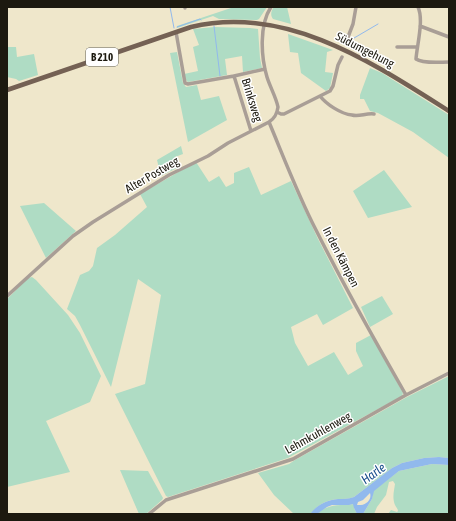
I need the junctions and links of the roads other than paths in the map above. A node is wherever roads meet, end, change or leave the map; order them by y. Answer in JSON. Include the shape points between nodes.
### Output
{"nodes":[{"id":1,"x":270,"y":7,"type":"edge"},
{"id":2,"x":356,"y":7,"type":"edge"},
{"id":3,"x":418,"y":7,"type":"edge"},
{"id":4,"x":264,"y":24,"type":"junction"},
{"id":5,"x":420,"y":26,"type":"junction"},
{"id":6,"x":176,"y":32,"type":"junction"},
{"id":7,"x":449,"y":37,"type":"edge"},
{"id":8,"x":348,"y":42,"type":"dead end"},
{"id":9,"x":397,"y":47,"type":"dead end"},
{"id":10,"x":417,"y":47,"type":"junction"},
{"id":11,"x":342,"y":57,"type":"dead end"},
{"id":12,"x":449,"y":62,"type":"edge"},
{"id":13,"x":265,"y":69,"type":"junction"},
{"id":14,"x":234,"y":76,"type":"junction"},
{"id":15,"x":7,"y":90,"type":"edge"},
{"id":16,"x":320,"y":96,"type":"junction"},
{"id":17,"x":449,"y":111,"type":"edge"},
{"id":18,"x":277,"y":112,"type":"junction"},
{"id":19,"x":374,"y":114,"type":"dead end"},
{"id":20,"x":269,"y":122,"type":"junction"},
{"id":21,"x":251,"y":131,"type":"junction"},
{"id":22,"x":7,"y":296,"type":"edge"},
{"id":23,"x":449,"y":374,"type":"edge"},
{"id":24,"x":406,"y":395,"type":"junction"},
{"id":25,"x":149,"y":514,"type":"edge"}],
"edges":[{"from":1,"to":4,"type":"street"},
{"from":2,"to":8,"type":"street"},
{"from":3,"to":5,"type":"street"},
{"from":4,"to":6,"type":"main road","number":"B 210","via":[[218,23]]},
{"from":4,"to":13,"type":"street","via":[[262,39]]},
{"from":4,"to":17,"type":"main road","name":"Südumgehung","number":"B 210","via":[[305,34],[345,50]]},
{"from":5,"to":7,"type":"street"},
{"from":5,"to":10,"type":"street"},
{"from":6,"to":14,"type":"street","name":"Brinksweg","via":[[185,83]]},
{"from":6,"to":15,"type":"main road","number":"B 210"},
{"from":9,"to":10,"type":"street"},
{"from":10,"to":12,"type":"street","via":[[418,61]]},
{"from":11,"to":16,"type":"street","via":[[332,89]]},
{"from":13,"to":14,"type":"street","name":"Brinksweg"},
{"from":13,"to":18,"type":"street","via":[[277,104]]},
{"from":14,"to":21,"type":"street","name":"Brinksweg"},
{"from":16,"to":18,"type":"street","via":[[284,114]]},
{"from":16,"to":19,"type":"street","via":[[324,101],[348,114]]},
{"from":18,"to":20,"type":"street","name":"Alter Postweg"},
{"from":20,"to":21,"type":"street","name":"Alter Postweg"},
{"from":20,"to":24,"type":"street","name":"In den Kämpen","via":[[315,229],[360,316]]},
{"from":21,"to":22,"type":"street","name":"Alter Postweg","via":[[169,175],[93,222],[73,236]]},
{"from":23,"to":24,"type":"street","name":"Lehmkuhlenweg"},
{"from":24,"to":25,"type":"street","name":"Lehmkuhlenweg","via":[[293,459],[166,500]]}]}
